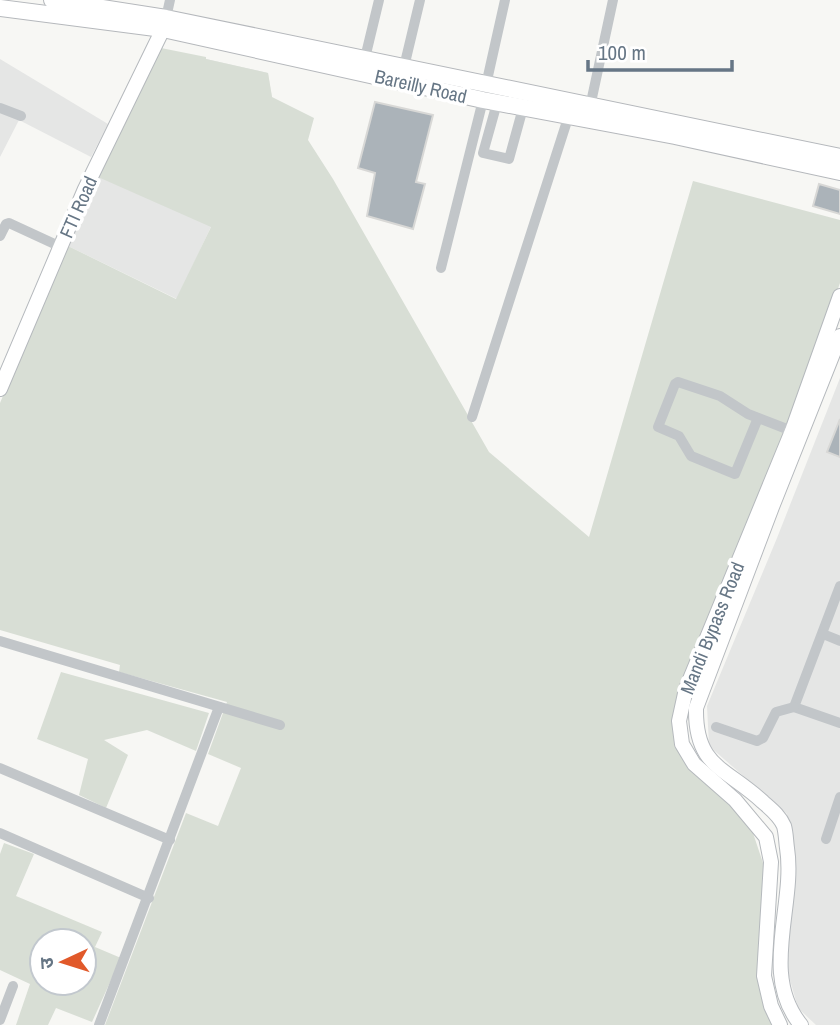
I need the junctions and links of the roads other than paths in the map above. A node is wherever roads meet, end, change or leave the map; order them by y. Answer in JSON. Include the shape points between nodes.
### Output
{"nodes":[{"id":1,"x":52,"y":0,"type":"edge"},
{"id":2,"x":170,"y":0,"type":"edge"},
{"id":3,"x":379,"y":0,"type":"edge"},
{"id":4,"x":420,"y":0,"type":"edge"},
{"id":5,"x":505,"y":0,"type":"edge"},
{"id":6,"x":613,"y":0,"type":"edge"},
{"id":7,"x":81,"y":2,"type":"edge"},
{"id":8,"x":0,"y":8,"type":"edge"},
{"id":9,"x":165,"y":24,"type":"junction"},
{"id":10,"x":363,"y":65,"type":"junction"},
{"id":11,"x":404,"y":66,"type":"junction"},
{"id":12,"x":489,"y":96,"type":"junction"},
{"id":13,"x":590,"y":107,"type":"junction"},
{"id":14,"x":0,"y":108,"type":"edge"},
{"id":15,"x":523,"y":108,"type":"junction"},
{"id":16,"x":21,"y":116,"type":"dead end"},
{"id":17,"x":568,"y":117,"type":"junction"},
{"id":18,"x":840,"y":157,"type":"edge"},
{"id":19,"x":840,"y":172,"type":"edge"},
{"id":20,"x":0,"y":236,"type":"edge"},
{"id":21,"x":61,"y":247,"type":"junction"},
{"id":22,"x":441,"y":268,"type":"dead end"},
{"id":23,"x":840,"y":296,"type":"edge"},
{"id":24,"x":840,"y":336,"type":"edge"},
{"id":25,"x":0,"y":388,"type":"edge"},
{"id":26,"x":472,"y":417,"type":"dead end"},
{"id":27,"x":758,"y":418,"type":"junction"},
{"id":28,"x":792,"y":431,"type":"junction"},
{"id":29,"x":840,"y":586,"type":"edge"},
{"id":30,"x":823,"y":634,"type":"junction"},
{"id":31,"x":840,"y":640,"type":"edge"},
{"id":32,"x":0,"y":641,"type":"edge"},
{"id":33,"x":219,"y":707,"type":"junction"},
{"id":34,"x":794,"y":708,"type":"junction"},
{"id":35,"x":840,"y":723,"type":"edge"},
{"id":36,"x":280,"y":725,"type":"dead end"},
{"id":37,"x":716,"y":727,"type":"dead end"},
{"id":38,"x":0,"y":768,"type":"edge"},
{"id":39,"x":840,"y":797,"type":"edge"},
{"id":40,"x":0,"y":834,"type":"edge"},
{"id":41,"x":826,"y":839,"type":"dead end"},
{"id":42,"x":170,"y":840,"type":"junction"},
{"id":43,"x":149,"y":898,"type":"junction"},
{"id":44,"x":13,"y":986,"type":"dead end"},
{"id":45,"x":0,"y":1020,"type":"edge"},
{"id":46,"x":99,"y":1025,"type":"edge"},
{"id":47,"x":780,"y":1025,"type":"edge"},
{"id":48,"x":801,"y":1025,"type":"edge"}],
"edges":[{"from":1,"to":7,"type":"highway","name":"Bareilly Road"},
{"from":2,"to":9,"type":"street"},
{"from":3,"to":10,"type":"street"},
{"from":4,"to":11,"type":"street"},
{"from":5,"to":12,"type":"street"},
{"from":6,"to":13,"type":"street"},
{"from":7,"to":9,"type":"highway","name":"Bareilly Road"},
{"from":8,"to":9,"type":"highway","name":"Bareilly Road"},
{"from":9,"to":10,"type":"highway","name":"Bareilly Road"},
{"from":9,"to":21,"type":"main road","name":"FTI Road"},
{"from":10,"to":11,"type":"highway","name":"Bareilly Road"},
{"from":10,"to":12,"type":"highway","name":"Bareilly Road"},
{"from":11,"to":12,"type":"highway","name":"Bareilly Road"},
{"from":12,"to":13,"type":"highway","name":"Bareilly Road"},
{"from":12,"to":15,"type":"highway","name":"Bareilly Road"},
{"from":12,"to":15,"type":"street","via":[[483,153],[509,159]]},
{"from":12,"to":22,"type":"street"},
{"from":13,"to":18,"type":"highway","name":"Bareilly Road"},
{"from":14,"to":16,"type":"street"},
{"from":15,"to":17,"type":"highway","name":"Bareilly Road"},
{"from":17,"to":19,"type":"highway","name":"Bareilly Road"},
{"from":17,"to":26,"type":"street"},
{"from":20,"to":21,"type":"street","via":[[9,223]]},
{"from":21,"to":25,"type":"main road","name":"FTI Road"},
{"from":23,"to":28,"type":"main road","name":"Mandi Bypass Road"},
{"from":24,"to":48,"type":"main road","name":"Mandi Bypass Road","via":[[696,708],[701,747],[774,812],[784,827],[789,863],[780,969],[785,996]]},
{"from":27,"to":27,"type":"street","via":[[735,474],[691,456],[679,436],[657,427],[678,382],[720,396]]},
{"from":27,"to":28,"type":"street"},
{"from":28,"to":47,"type":"main road","name":"Mandi Bypass Road","via":[[686,689],[679,721],[682,744],[694,764],[735,800],[766,837],[771,862],[764,976]]},
{"from":29,"to":30,"type":"street"},
{"from":30,"to":31,"type":"street"},
{"from":30,"to":34,"type":"street"},
{"from":32,"to":33,"type":"street"},
{"from":33,"to":36,"type":"street"},
{"from":33,"to":42,"type":"street"},
{"from":34,"to":35,"type":"street"},
{"from":34,"to":37,"type":"street","via":[[776,712],[757,741]]},
{"from":38,"to":42,"type":"street"},
{"from":39,"to":41,"type":"street"},
{"from":40,"to":43,"type":"street"},
{"from":42,"to":43,"type":"street"},
{"from":43,"to":46,"type":"street"},
{"from":44,"to":45,"type":"street"}]}
